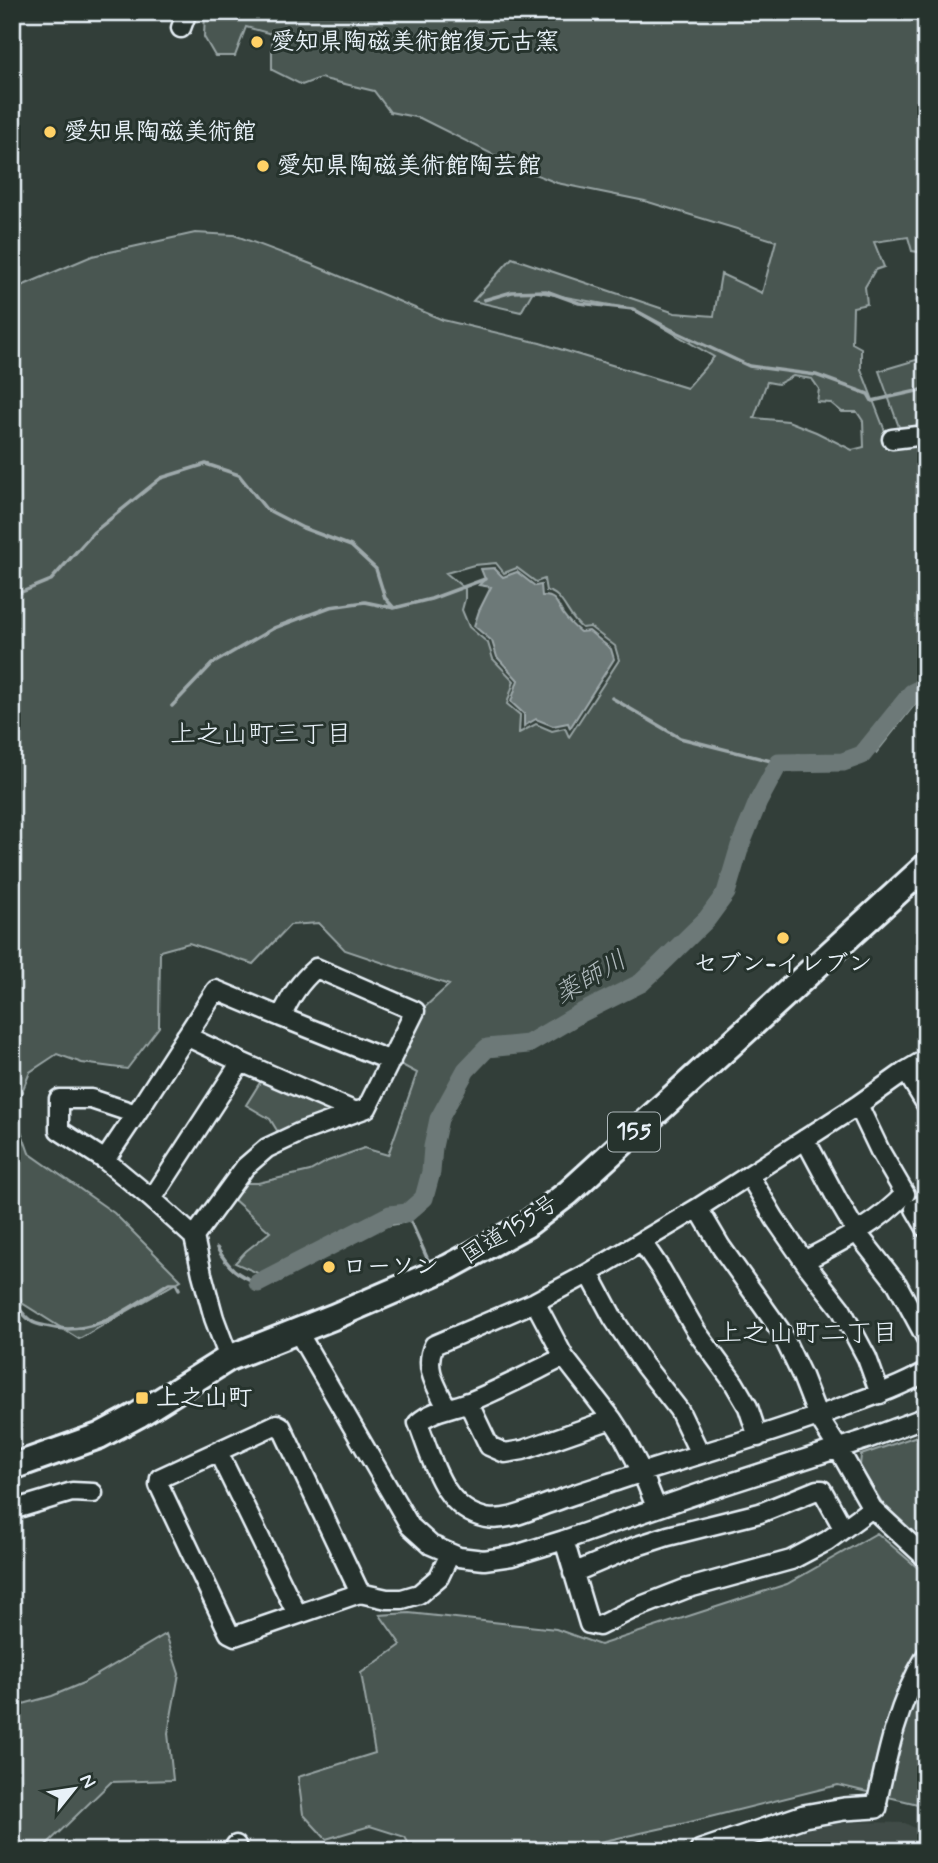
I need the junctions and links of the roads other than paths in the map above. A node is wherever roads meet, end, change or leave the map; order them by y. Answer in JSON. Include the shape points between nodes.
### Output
{"nodes":[{"id":1,"x":926,"y":435,"type":"edge"},
{"id":2,"x":892,"y":439,"type":"dead end"},
{"id":3,"x":926,"y":866,"type":"edge"},
{"id":4,"x":281,"y":1017,"type":"junction"},
{"id":5,"x":186,"y":1036,"type":"junction"},
{"id":6,"x":926,"y":1059,"type":"edge"},
{"id":7,"x":391,"y":1061,"type":"junction"},
{"id":8,"x":241,"y":1062,"type":"junction"},
{"id":9,"x":906,"y":1071,"type":"junction"},
{"id":10,"x":926,"y":1104,"type":"edge"},
{"id":11,"x":858,"y":1105,"type":"junction"},
{"id":12,"x":356,"y":1112,"type":"junction"},
{"id":13,"x":136,"y":1114,"type":"junction"},
{"id":14,"x":805,"y":1139,"type":"junction"},
{"id":15,"x":105,"y":1160,"type":"junction"},
{"id":16,"x":749,"y":1175,"type":"junction"},
{"id":17,"x":152,"y":1199,"type":"junction"},
{"id":18,"x":926,"y":1203,"type":"edge"},
{"id":19,"x":698,"y":1208,"type":"junction"},
{"id":20,"x":926,"y":1228,"type":"edge"},
{"id":21,"x":857,"y":1233,"type":"junction"},
{"id":22,"x":194,"y":1237,"type":"junction"},
{"id":23,"x":642,"y":1242,"type":"junction"},
{"id":24,"x":804,"y":1261,"type":"junction"},
{"id":25,"x":589,"y":1273,"type":"junction"},
{"id":26,"x":535,"y":1302,"type":"junction"},
{"id":27,"x":298,"y":1332,"type":"junction"},
{"id":28,"x":926,"y":1338,"type":"edge"},
{"id":29,"x":564,"y":1357,"type":"junction"},
{"id":30,"x":229,"y":1358,"type":"junction"},
{"id":31,"x":926,"y":1372,"type":"edge"},
{"id":32,"x":880,"y":1394,"type":"junction"},
{"id":33,"x":468,"y":1402,"type":"junction"},
{"id":34,"x":447,"y":1408,"type":"junction"},
{"id":35,"x":818,"y":1417,"type":"junction"},
{"id":36,"x":926,"y":1417,"type":"edge"},
{"id":37,"x":612,"y":1419,"type":"junction"},
{"id":38,"x":758,"y":1437,"type":"junction"},
{"id":39,"x":838,"y":1448,"type":"junction"},
{"id":40,"x":218,"y":1452,"type":"junction"},
{"id":41,"x":700,"y":1454,"type":"junction"},
{"id":42,"x":12,"y":1467,"type":"edge"},
{"id":43,"x":642,"y":1472,"type":"junction"},
{"id":44,"x":93,"y":1493,"type":"dead end"},
{"id":45,"x":656,"y":1507,"type":"junction"},
{"id":46,"x":872,"y":1508,"type":"junction"},
{"id":47,"x":12,"y":1510,"type":"edge"},
{"id":48,"x":843,"y":1528,"type":"junction"},
{"id":49,"x":564,"y":1540,"type":"junction"},
{"id":50,"x":450,"y":1554,"type":"junction"},
{"id":51,"x":926,"y":1558,"type":"edge"},
{"id":52,"x":573,"y":1573,"type":"junction"},
{"id":53,"x":360,"y":1592,"type":"junction"},
{"id":54,"x":297,"y":1614,"type":"junction"},
{"id":55,"x":926,"y":1656,"type":"edge"},
{"id":56,"x":876,"y":1807,"type":"joint"},
{"id":57,"x":701,"y":1851,"type":"edge"}],
"edges":[{"from":1,"to":2,"type":"street"},
{"from":3,"to":27,"type":"highway","name":"国道155号","number":"155","via":[[557,1202],[526,1225],[449,1267]]},
{"from":4,"to":5,"type":"street","via":[[216,990]]},
{"from":4,"to":7,"type":"street"},
{"from":4,"to":7,"type":"street","via":[[302,981],[316,968],[415,1011]]},
{"from":5,"to":8,"type":"street"},
{"from":5,"to":13,"type":"street"},
{"from":6,"to":9,"type":"street"},
{"from":7,"to":12,"type":"street","via":[[367,1108]]},
{"from":8,"to":12,"type":"street"},
{"from":8,"to":17,"type":"street"},
{"from":9,"to":10,"type":"street"},
{"from":9,"to":11,"type":"street"},
{"from":11,"to":14,"type":"street"},
{"from":11,"to":21,"type":"street","via":[[905,1194]]},
{"from":12,"to":22,"type":"street","via":[[267,1148],[245,1167]]},
{"from":13,"to":15,"type":"street"},
{"from":13,"to":15,"type":"street","via":[[91,1099],[60,1098],[59,1130]]},
{"from":14,"to":16,"type":"street"},
{"from":14,"to":21,"type":"street"},
{"from":15,"to":17,"type":"street"},
{"from":16,"to":19,"type":"street"},
{"from":16,"to":24,"type":"street"},
{"from":17,"to":22,"type":"street"},
{"from":18,"to":20,"type":"street","via":[[915,1209]]},
{"from":19,"to":23,"type":"street"},
{"from":19,"to":35,"type":"street","via":[[780,1330]]},
{"from":21,"to":24,"type":"street"},
{"from":21,"to":28,"type":"street","via":[[897,1284]]},
{"from":22,"to":30,"type":"street"},
{"from":23,"to":25,"type":"street"},
{"from":23,"to":38,"type":"street","via":[[734,1383]]},
{"from":24,"to":32,"type":"street","via":[[841,1309]]},
{"from":25,"to":26,"type":"street"},
{"from":25,"to":41,"type":"street","via":[[613,1318],[679,1410]]},
{"from":26,"to":29,"type":"street"},
{"from":26,"to":34,"type":"street","via":[[434,1345],[430,1371]]},
{"from":27,"to":30,"type":"highway","name":"国道155号","number":"155"},
{"from":27,"to":50,"type":"street","via":[[410,1526],[431,1545]]},
{"from":29,"to":33,"type":"street"},
{"from":29,"to":37,"type":"street"},
{"from":30,"to":42,"type":"highway","name":"国道155号","number":"155","via":[[99,1436]]},
{"from":31,"to":32,"type":"street"},
{"from":32,"to":35,"type":"street"},
{"from":33,"to":34,"type":"street"},
{"from":33,"to":37,"type":"street","via":[[489,1446],[505,1453]]},
{"from":34,"to":43,"type":"street","via":[[418,1423],[444,1489],[477,1515],[500,1518],[520,1514]]},
{"from":35,"to":38,"type":"street"},
{"from":35,"to":39,"type":"street"},
{"from":36,"to":39,"type":"street"},
{"from":37,"to":43,"type":"street"},
{"from":38,"to":41,"type":"street"},
{"from":39,"to":45,"type":"street"},
{"from":39,"to":46,"type":"street"},
{"from":40,"to":53,"type":"street","via":[[281,1426]]},
{"from":40,"to":54,"type":"street"},
{"from":40,"to":54,"type":"street","via":[[160,1478],[159,1485],[229,1633],[235,1636]]},
{"from":41,"to":43,"type":"street"},
{"from":43,"to":45,"type":"street"},
{"from":44,"to":47,"type":"street","via":[[72,1492]]},
{"from":45,"to":49,"type":"street"},
{"from":46,"to":48,"type":"street"},
{"from":46,"to":51,"type":"street"},
{"from":48,"to":52,"type":"street","via":[[822,1490],[817,1490],[760,1513],[634,1547]]},
{"from":48,"to":52,"type":"street","via":[[791,1560],[685,1588],[598,1626],[589,1624]]},
{"from":49,"to":50,"type":"street","via":[[484,1560]]},
{"from":49,"to":52,"type":"street"},
{"from":50,"to":53,"type":"street","via":[[439,1577],[419,1594],[387,1599]]},
{"from":53,"to":54,"type":"street"},
{"from":55,"to":56,"type":"street","via":[[901,1708]]},
{"from":56,"to":57,"type":"main road","via":[[804,1816]]}]}
